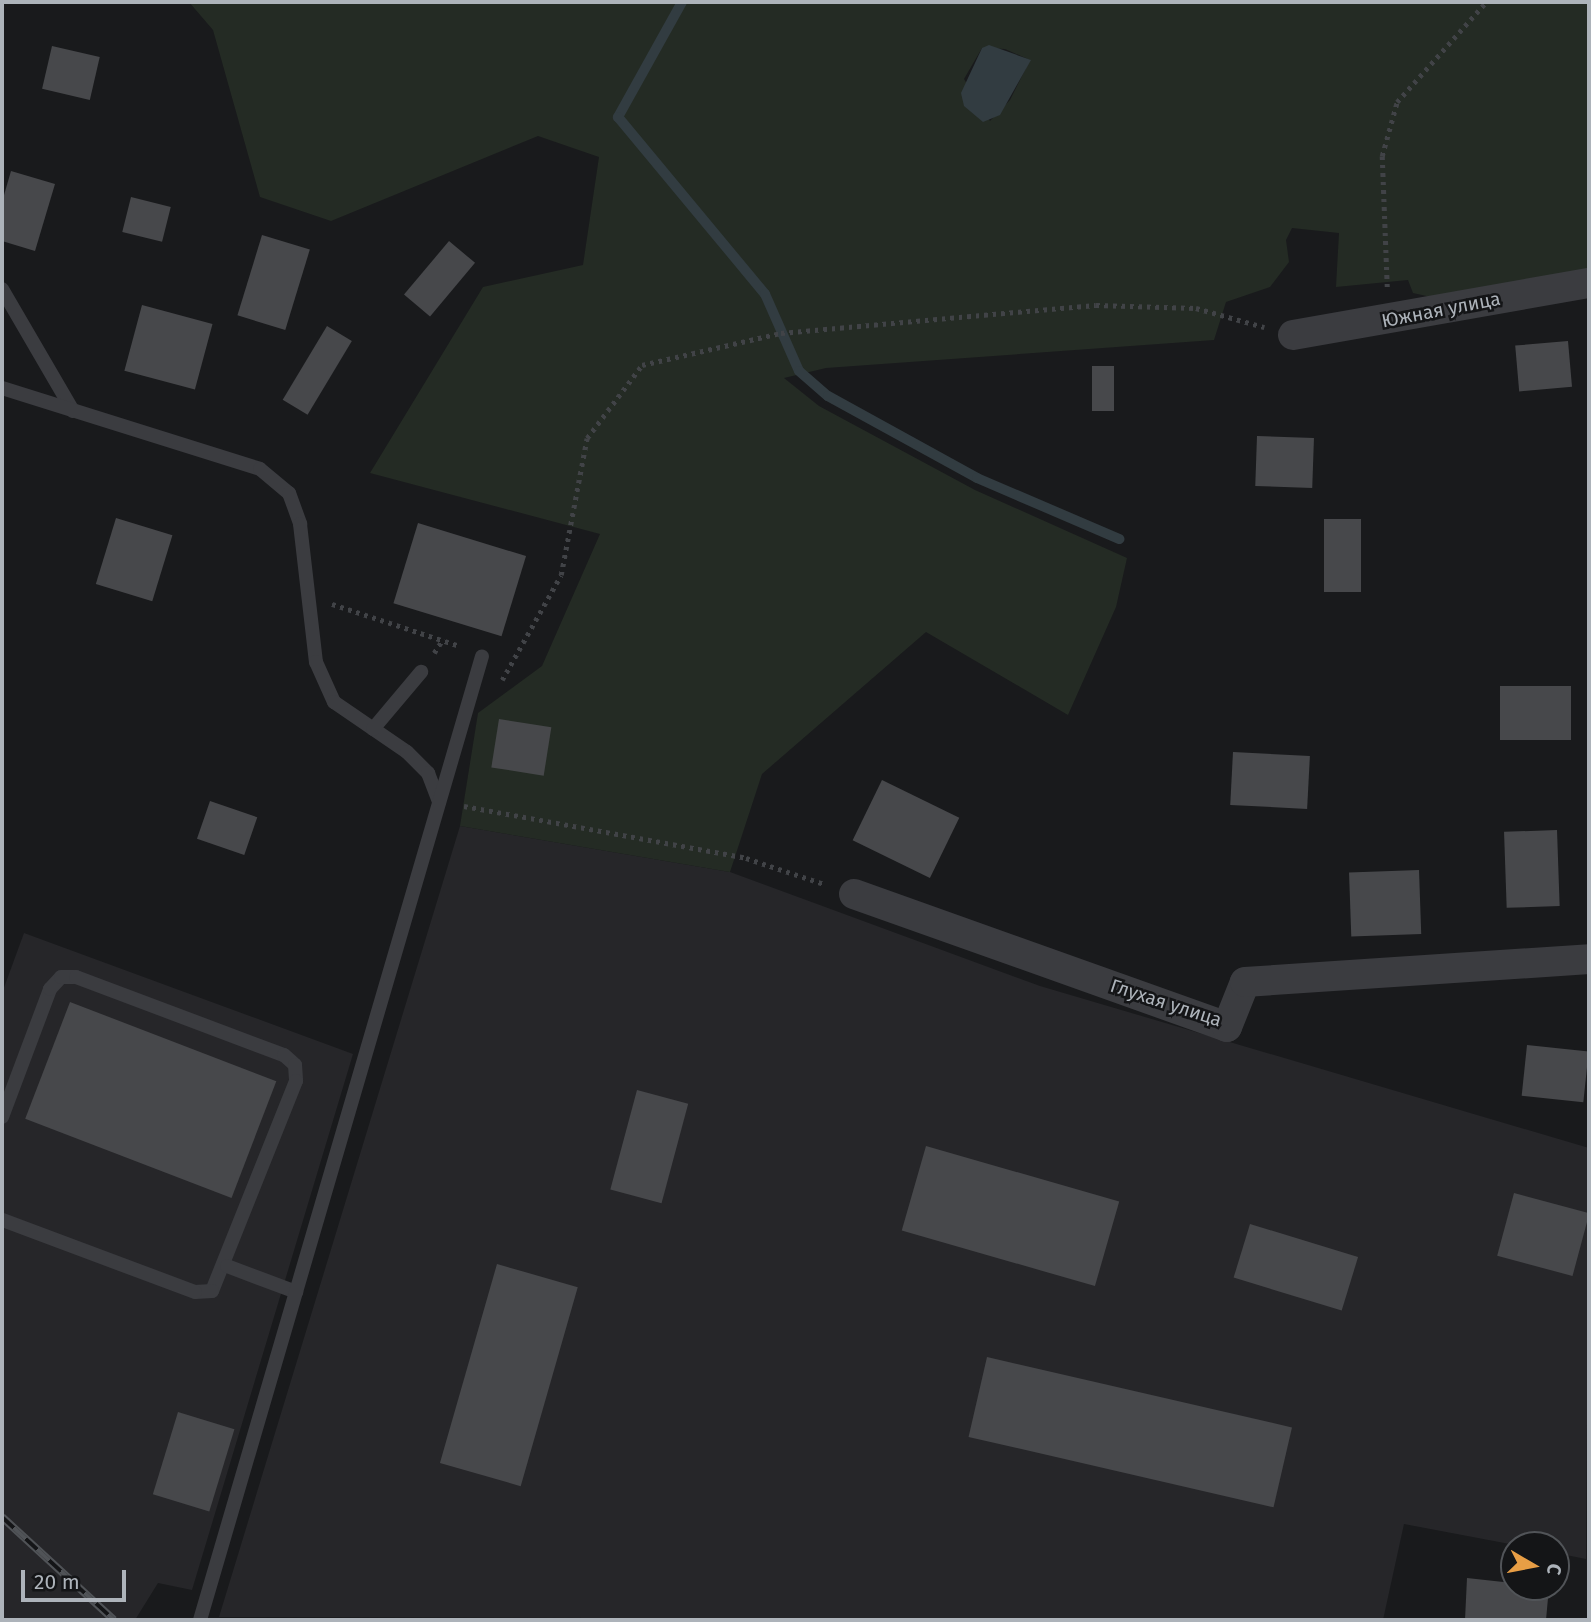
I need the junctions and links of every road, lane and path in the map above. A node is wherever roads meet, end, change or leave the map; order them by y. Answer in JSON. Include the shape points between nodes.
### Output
{"nodes":[{"id":1,"x":1486,"y":2,"type":"edge"},
{"id":2,"x":1589,"y":283,"type":"edge"},
{"id":3,"x":2,"y":289,"type":"edge"},
{"id":4,"x":1390,"y":319,"type":"junction"},
{"id":5,"x":1293,"y":335,"type":"joint"},
{"id":6,"x":2,"y":388,"type":"edge"},
{"id":7,"x":73,"y":411,"type":"junction"},
{"id":8,"x":303,"y":595,"type":"junction"},
{"id":9,"x":482,"y":656,"type":"junction"},
{"id":10,"x":421,"y":672,"type":"dead end"},
{"id":11,"x":510,"y":674,"type":"junction"},
{"id":12,"x":466,"y":709,"type":"junction"},
{"id":13,"x":373,"y":729,"type":"junction"},
{"id":14,"x":439,"y":802,"type":"junction"},
{"id":15,"x":854,"y":894,"type":"joint"},
{"id":16,"x":1589,"y":960,"type":"edge"},
{"id":17,"x":2,"y":1117,"type":"edge"},
{"id":18,"x":2,"y":1220,"type":"edge"},
{"id":19,"x":227,"y":1266,"type":"junction"},
{"id":20,"x":296,"y":1292,"type":"junction"},
{"id":21,"x":201,"y":1620,"type":"edge"}],
"edges":[{"from":1,"to":4,"type":"path","via":[[1397,102],[1382,156]]},
{"from":2,"to":4,"type":"street","name":"Южная улица"},
{"from":3,"to":7,"type":"lane"},
{"from":4,"to":5,"type":"street","name":"Южная улица"},
{"from":5,"to":11,"type":"path","via":[[1196,308],[1096,305],[782,333],[642,365],[587,438],[561,575]]},
{"from":6,"to":7,"type":"lane"},
{"from":7,"to":8,"type":"lane","via":[[260,469],[289,493],[300,524]]},
{"from":8,"to":9,"type":"path"},
{"from":8,"to":13,"type":"lane","via":[[316,662],[334,702]]},
{"from":9,"to":11,"type":"path"},
{"from":9,"to":12,"type":"lane"},
{"from":10,"to":13,"type":"lane"},
{"from":11,"to":12,"type":"path"},
{"from":12,"to":14,"type":"lane"},
{"from":13,"to":14,"type":"lane","via":[[428,773]]},
{"from":14,"to":15,"type":"path","via":[[746,858]]},
{"from":14,"to":20,"type":"lane"},
{"from":15,"to":16,"type":"street","name":"Глухая улица","via":[[1227,1027],[1244,982]]},
{"from":17,"to":19,"type":"lane","via":[[50,989],[61,977],[76,977],[284,1055],[295,1065],[296,1081]]},
{"from":18,"to":19,"type":"lane","via":[[195,1292],[212,1292]]},
{"from":19,"to":20,"type":"lane"},
{"from":20,"to":21,"type":"lane"}]}
